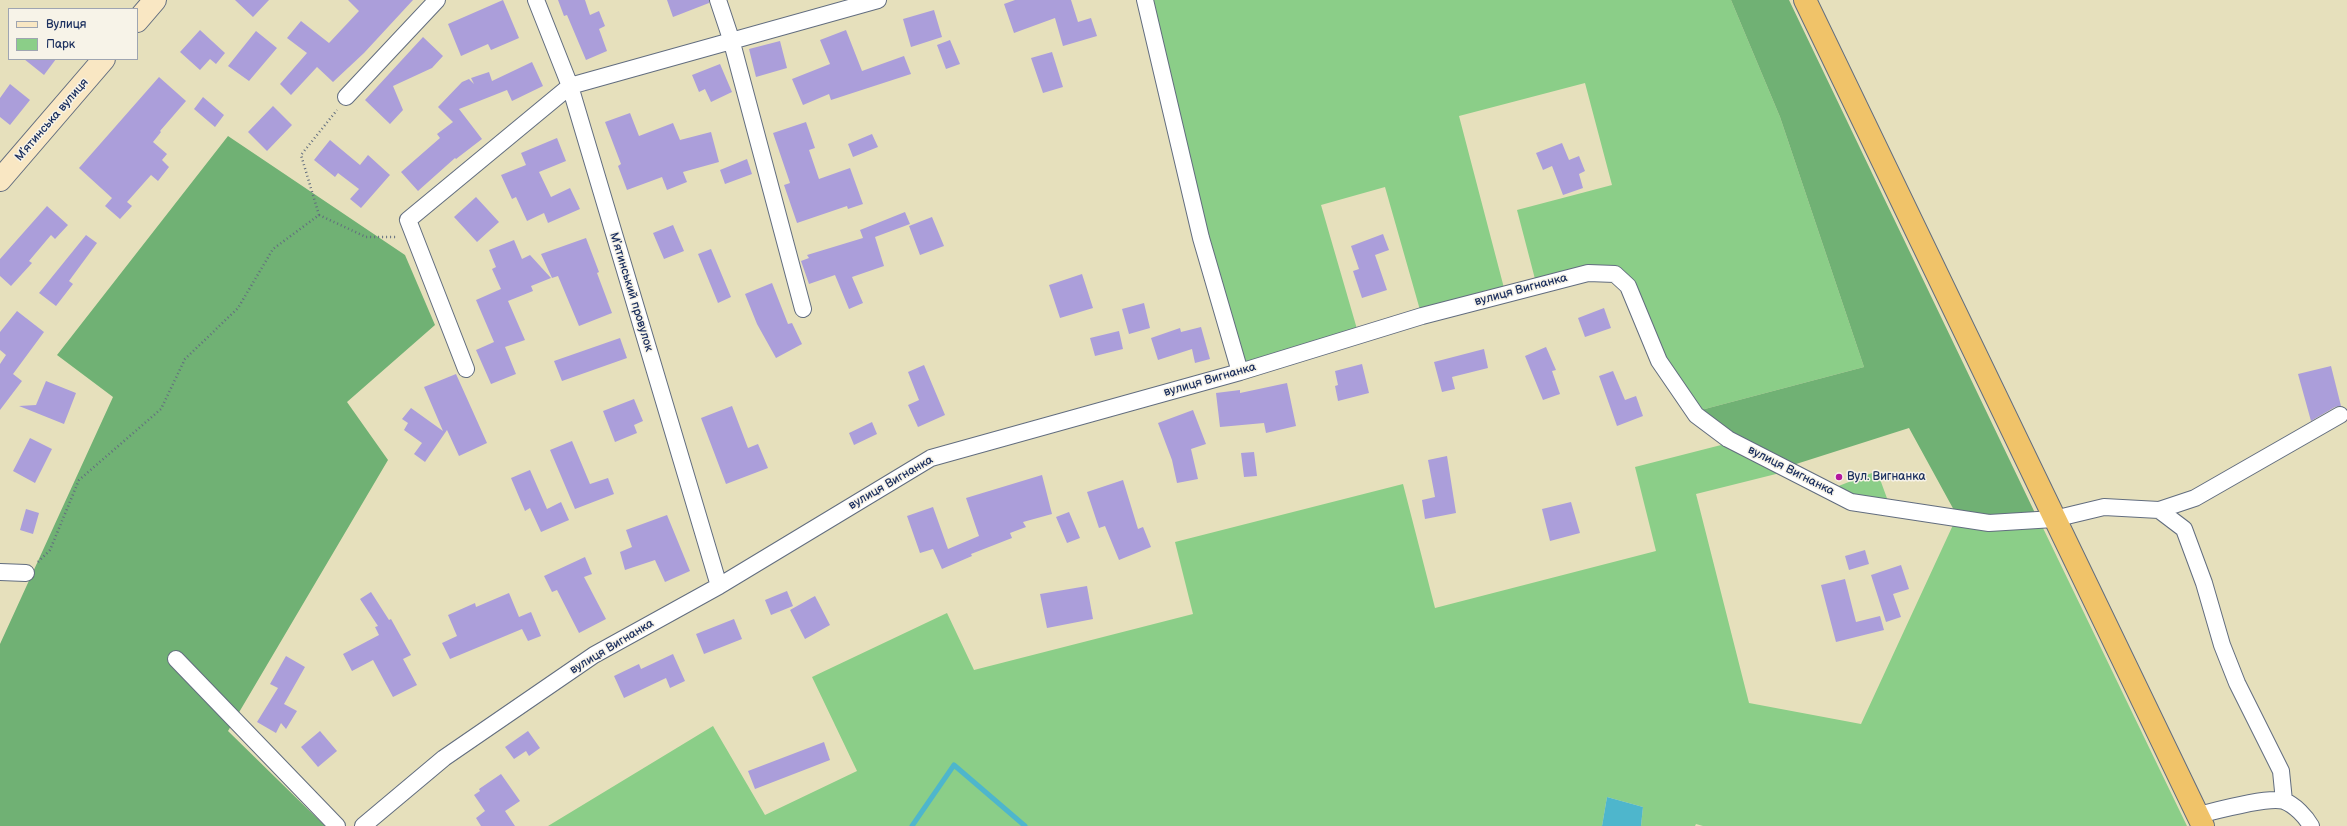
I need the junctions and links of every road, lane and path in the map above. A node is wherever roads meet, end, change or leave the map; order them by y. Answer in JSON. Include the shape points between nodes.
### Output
{"nodes":[{"id":1,"x":155,"y":0,"type":"edge"},
{"id":2,"x":437,"y":0,"type":"edge"},
{"id":3,"x":536,"y":0,"type":"edge"},
{"id":4,"x":718,"y":0,"type":"edge"},
{"id":5,"x":878,"y":0,"type":"edge"},
{"id":6,"x":1145,"y":0,"type":"edge"},
{"id":7,"x":1804,"y":0,"type":"edge"},
{"id":8,"x":138,"y":20,"type":"edge"},
{"id":9,"x":731,"y":39,"type":"junction"},
{"id":10,"x":103,"y":60,"type":"edge"},
{"id":11,"x":570,"y":86,"type":"junction"},
{"id":12,"x":346,"y":98,"type":"joint"},
{"id":13,"x":0,"y":180,"type":"edge"},
{"id":14,"x":319,"y":215,"type":"junction"},
{"id":15,"x":414,"y":238,"type":"junction"},
{"id":16,"x":803,"y":309,"type":"dead end"},
{"id":17,"x":466,"y":369,"type":"dead end"},
{"id":18,"x":1240,"y":372,"type":"junction"},
{"id":19,"x":2340,"y":415,"type":"dead end"},
{"id":20,"x":2159,"y":510,"type":"junction"},
{"id":21,"x":2054,"y":519,"type":"junction"},
{"id":22,"x":0,"y":572,"type":"edge"},
{"id":23,"x":26,"y":573,"type":"joint"},
{"id":24,"x":719,"y":586,"type":"junction"},
{"id":25,"x":176,"y":660,"type":"dead end"},
{"id":26,"x":2284,"y":801,"type":"junction"},
{"id":27,"x":2201,"y":821,"type":"edge"},
{"id":28,"x":338,"y":826,"type":"edge"},
{"id":29,"x":363,"y":826,"type":"edge"},
{"id":30,"x":2311,"y":826,"type":"edge"}],
"edges":[{"from":1,"to":8,"type":"street"},
{"from":2,"to":12,"type":"street"},
{"from":3,"to":11,"type":"street","name":"Мʼятинський провулок"},
{"from":4,"to":9,"type":"street"},
{"from":5,"to":9,"type":"street"},
{"from":6,"to":18,"type":"street","via":[[1202,238]]},
{"from":7,"to":21,"type":"highway"},
{"from":9,"to":11,"type":"street"},
{"from":9,"to":16,"type":"street"},
{"from":10,"to":13,"type":"street","name":"Мʼятинська вулиця"},
{"from":11,"to":15,"type":"street","via":[[408,220]]},
{"from":11,"to":24,"type":"street","name":"Мʼятинський провулок"},
{"from":12,"to":14,"type":"path","via":[[301,155]]},
{"from":14,"to":15,"type":"path","via":[[366,237]]},
{"from":14,"to":23,"type":"path","via":[[273,249],[238,308],[185,359],[161,409],[79,480],[50,550]]},
{"from":15,"to":17,"type":"street"},
{"from":18,"to":21,"type":"street","name":"вулиця Вигнанка","via":[[1429,314],[1588,273],[1615,274],[1628,286],[1659,360],[1696,415],[1728,439],[1851,502],[1989,523]]},
{"from":18,"to":24,"type":"street","name":"вулиця Вигнанка","via":[[931,458]]},
{"from":19,"to":20,"type":"street","via":[[2195,498]]},
{"from":20,"to":21,"type":"street","name":"вулиця Вигнанка","via":[[2104,507]]},
{"from":20,"to":26,"type":"street","via":[[2184,529],[2204,583],[2222,645],[2281,771]]},
{"from":21,"to":27,"type":"highway"},
{"from":22,"to":23,"type":"street"},
{"from":24,"to":29,"type":"street","name":"вулиця Вигнанка","via":[[594,655],[444,758]]},
{"from":25,"to":28,"type":"street"},
{"from":26,"to":27,"type":"street","via":[[2255,802]]},
{"from":26,"to":30,"type":"street","via":[[2305,816]]}]}
